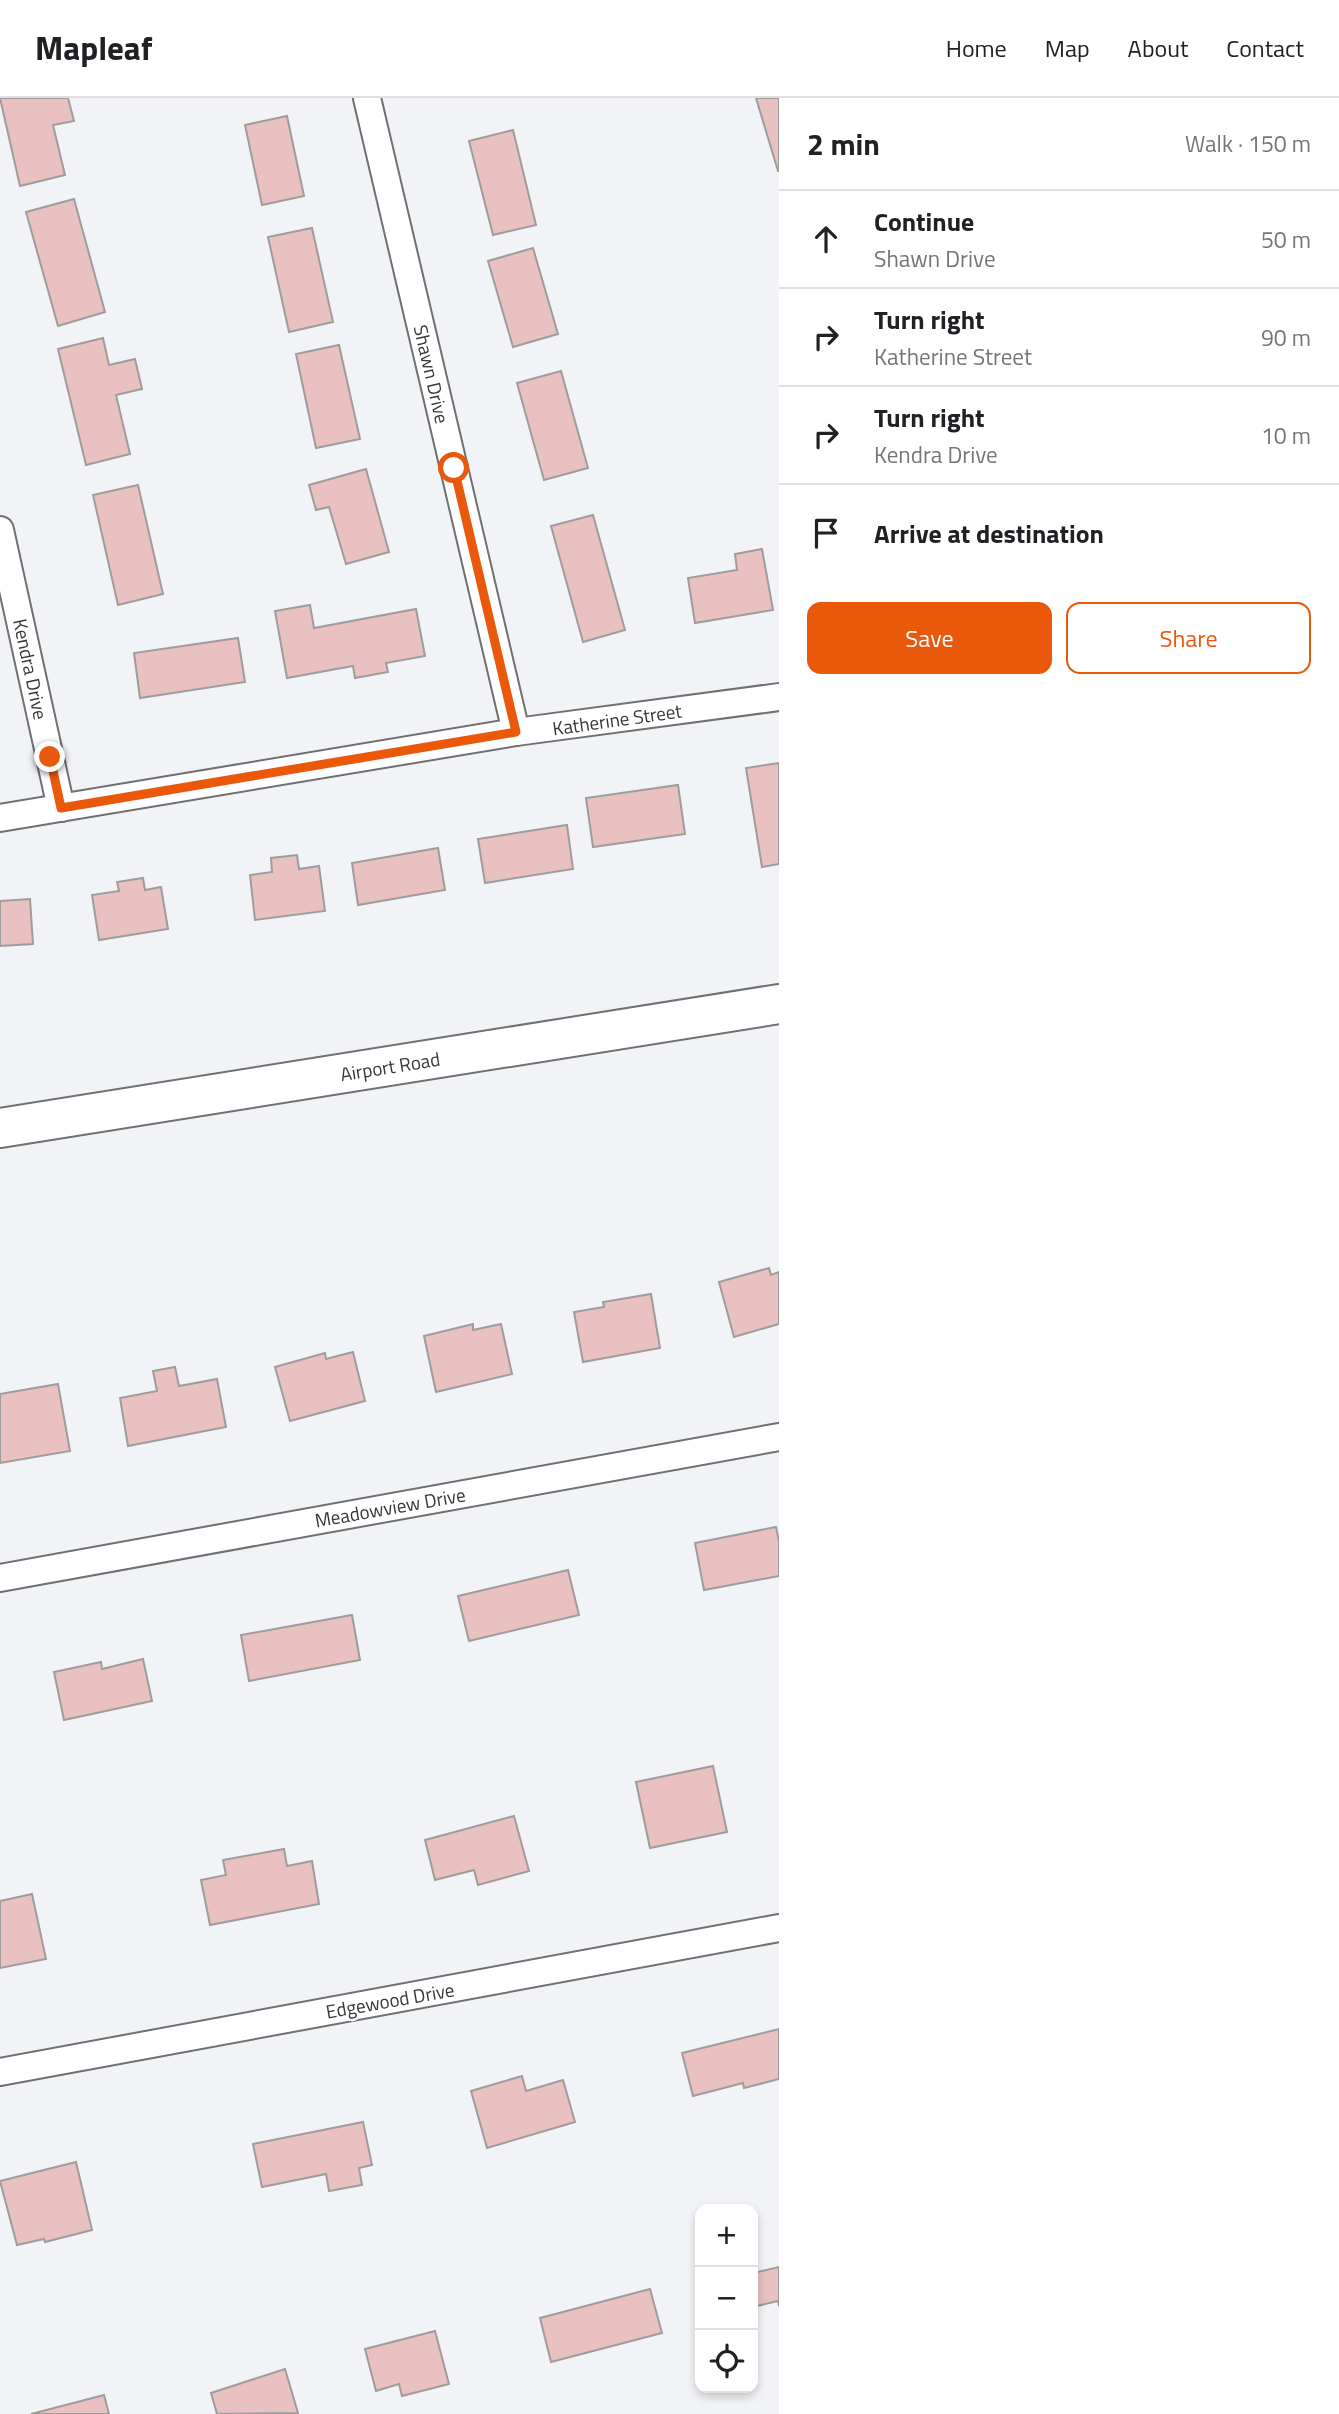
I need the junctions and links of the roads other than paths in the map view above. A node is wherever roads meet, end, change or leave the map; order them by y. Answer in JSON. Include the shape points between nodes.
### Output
{"nodes":[{"id":1,"x":368,"y":98,"type":"edge"},
{"id":2,"x":0,"y":530,"type":"edge"},
{"id":3,"x":779,"y":697,"type":"edge"},
{"id":4,"x":516,"y":732,"type":"junction"},
{"id":5,"x":61,"y":808,"type":"junction"},
{"id":6,"x":0,"y":818,"type":"edge"},
{"id":7,"x":779,"y":1004,"type":"edge"},
{"id":8,"x":0,"y":1128,"type":"edge"},
{"id":9,"x":779,"y":1437,"type":"edge"},
{"id":10,"x":0,"y":1578,"type":"edge"},
{"id":11,"x":779,"y":1928,"type":"edge"},
{"id":12,"x":0,"y":2072,"type":"edge"}],
"edges":[{"from":1,"to":4,"type":"street","name":"Shawn Drive"},
{"from":2,"to":5,"type":"street","name":"Kendra Drive"},
{"from":3,"to":4,"type":"street","name":"Katherine Street"},
{"from":4,"to":5,"type":"street","name":"Katherine Street"},
{"from":5,"to":6,"type":"street","name":"Katherine Street"},
{"from":7,"to":8,"type":"highway","name":"Airport Road"},
{"from":9,"to":10,"type":"street","name":"Meadowview Drive"},
{"from":11,"to":12,"type":"street","name":"Edgewood Drive"}]}
